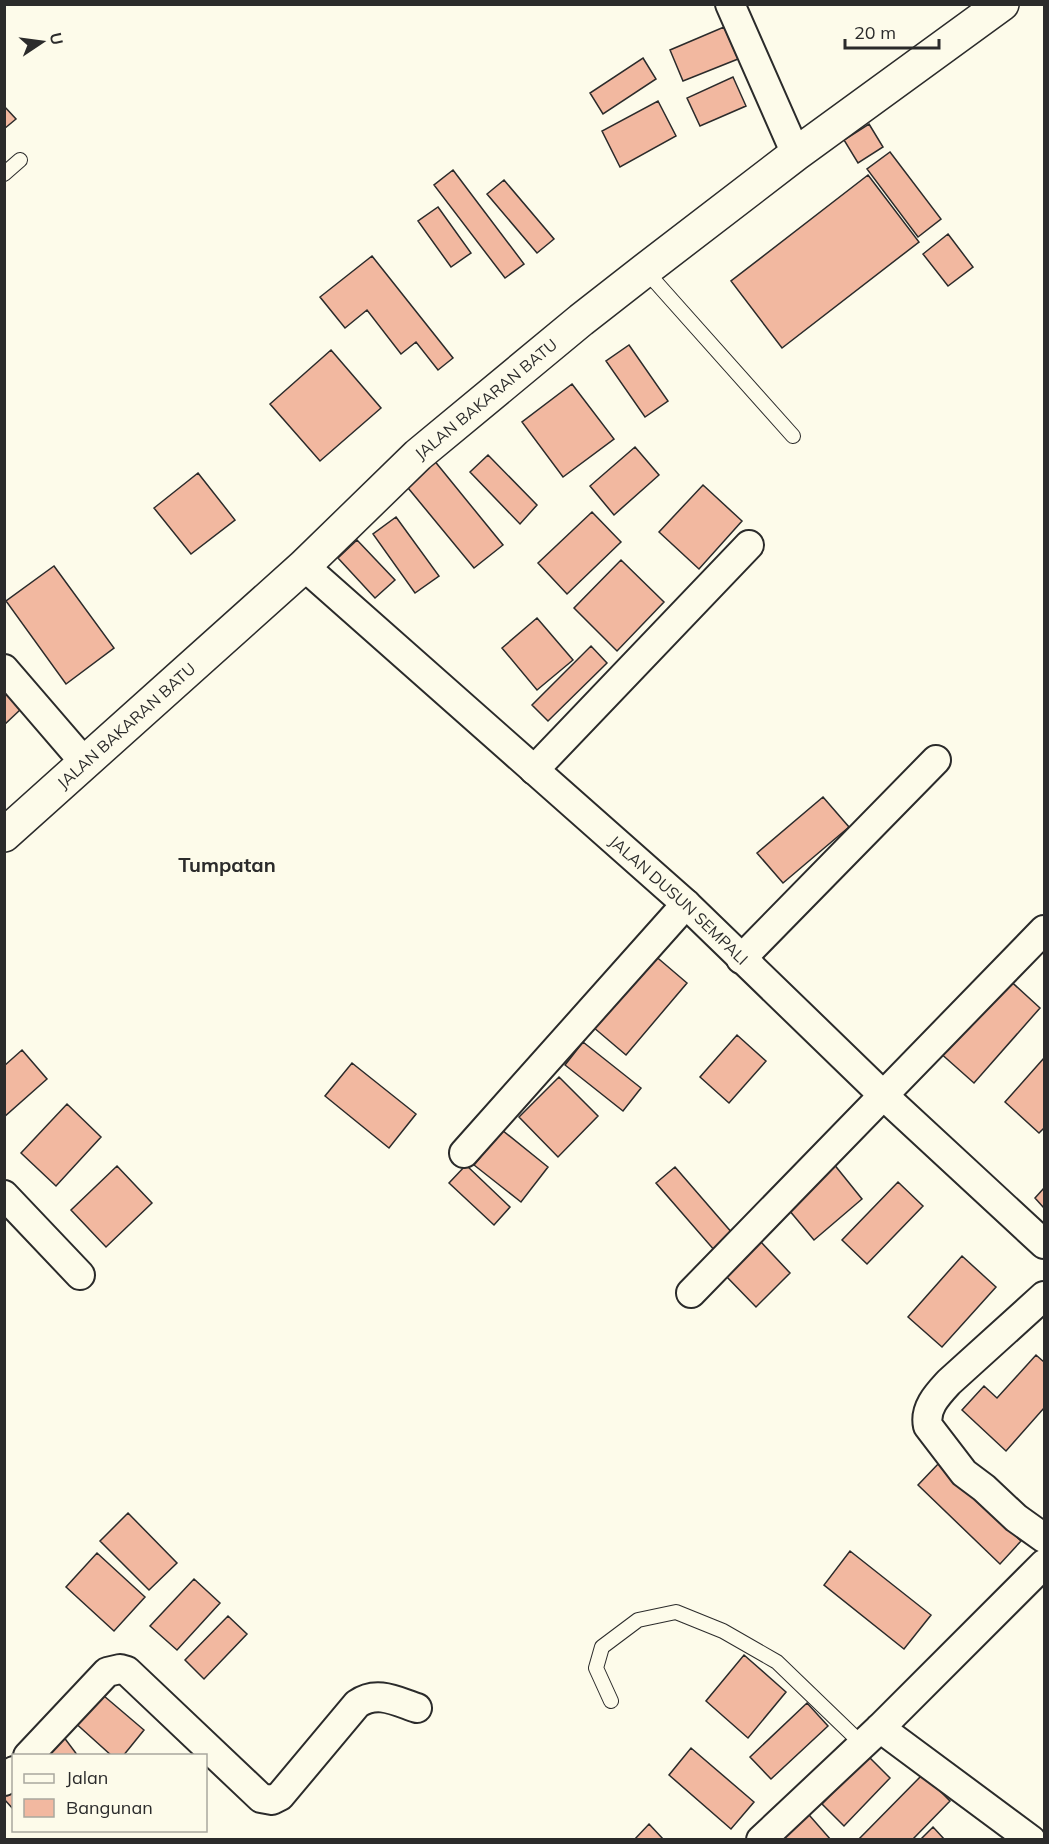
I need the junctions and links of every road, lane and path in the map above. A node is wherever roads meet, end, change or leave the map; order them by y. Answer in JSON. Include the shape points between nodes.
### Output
{"nodes":[{"id":1,"x":730,"y":4,"type":"edge"},
{"id":2,"x":1002,"y":4,"type":"edge"},
{"id":3,"x":796,"y":154,"type":"junction"},
{"id":4,"x":20,"y":160,"type":"dead end"},
{"id":5,"x":4,"y":174,"type":"edge"},
{"id":6,"x":645,"y":270,"type":"junction"},
{"id":7,"x":793,"y":436,"type":"dead end"},
{"id":8,"x":749,"y":545,"type":"dead end"},
{"id":9,"x":304,"y":566,"type":"junction"},
{"id":10,"x":4,"y":669,"type":"edge"},
{"id":11,"x":936,"y":760,"type":"dead end"},
{"id":12,"x":85,"y":763,"type":"junction"},
{"id":13,"x":534,"y":770,"type":"junction"},
{"id":14,"x":4,"y":835,"type":"edge"},
{"id":15,"x":686,"y":904,"type":"junction"},
{"id":16,"x":1044,"y":930,"type":"edge"},
{"id":17,"x":741,"y":959,"type":"junction"},
{"id":18,"x":883,"y":1095,"type":"junction"},
{"id":19,"x":464,"y":1153,"type":"dead end"},
{"id":20,"x":4,"y":1195,"type":"edge"},
{"id":21,"x":1044,"y":1244,"type":"edge"},
{"id":22,"x":80,"y":1275,"type":"dead end"},
{"id":23,"x":691,"y":1293,"type":"dead end"},
{"id":24,"x":1044,"y":1296,"type":"edge"},
{"id":25,"x":1044,"y":1538,"type":"edge"},
{"id":26,"x":1044,"y":1564,"type":"edge"},
{"id":27,"x":611,"y":1701,"type":"dead end"},
{"id":28,"x":417,"y":1708,"type":"dead end"},
{"id":29,"x":871,"y":1736,"type":"junction"},
{"id":30,"x":29,"y":1754,"type":"edge"},
{"id":31,"x":761,"y":1839,"type":"edge"},
{"id":32,"x":1031,"y":1839,"type":"edge"}],
"edges":[{"from":1,"to":3,"type":"street"},
{"from":2,"to":3,"type":"highway","name":"JALAN BAKARAN BATU"},
{"from":3,"to":6,"type":"highway","name":"JALAN BAKARAN BATU"},
{"from":4,"to":5,"type":"lane"},
{"from":6,"to":7,"type":"lane"},
{"from":6,"to":9,"type":"highway","name":"JALAN BAKARAN BATU","via":[[418,455]]},
{"from":8,"to":13,"type":"street"},
{"from":9,"to":12,"type":"highway","name":"JALAN BAKARAN BATU"},
{"from":9,"to":13,"type":"street","name":"JALAN DUSUN SEMPALI"},
{"from":10,"to":12,"type":"street"},
{"from":11,"to":17,"type":"street"},
{"from":12,"to":14,"type":"highway","name":"JALAN BAKARAN BATU"},
{"from":13,"to":15,"type":"street","name":"JALAN DUSUN SEMPALI"},
{"from":15,"to":17,"type":"street","name":"JALAN DUSUN SEMPALI"},
{"from":15,"to":19,"type":"street"},
{"from":16,"to":18,"type":"street"},
{"from":17,"to":18,"type":"street","name":"JALAN DUSUN SEMPALI"},
{"from":18,"to":21,"type":"street","name":"JALAN DUSUN SEMPALI"},
{"from":18,"to":23,"type":"street"},
{"from":20,"to":22,"type":"street"},
{"from":24,"to":25,"type":"street","via":[[938,1394],[926,1418],[964,1473]]},
{"from":26,"to":29,"type":"street"},
{"from":27,"to":29,"type":"lane","via":[[596,1668],[602,1647],[638,1620],[676,1612],[723,1631],[777,1662]]},
{"from":28,"to":30,"type":"street","via":[[386,1697],[366,1698],[280,1796],[272,1800],[261,1798],[128,1671],[107,1672]]},
{"from":29,"to":31,"type":"street"},
{"from":29,"to":32,"type":"street"}]}
